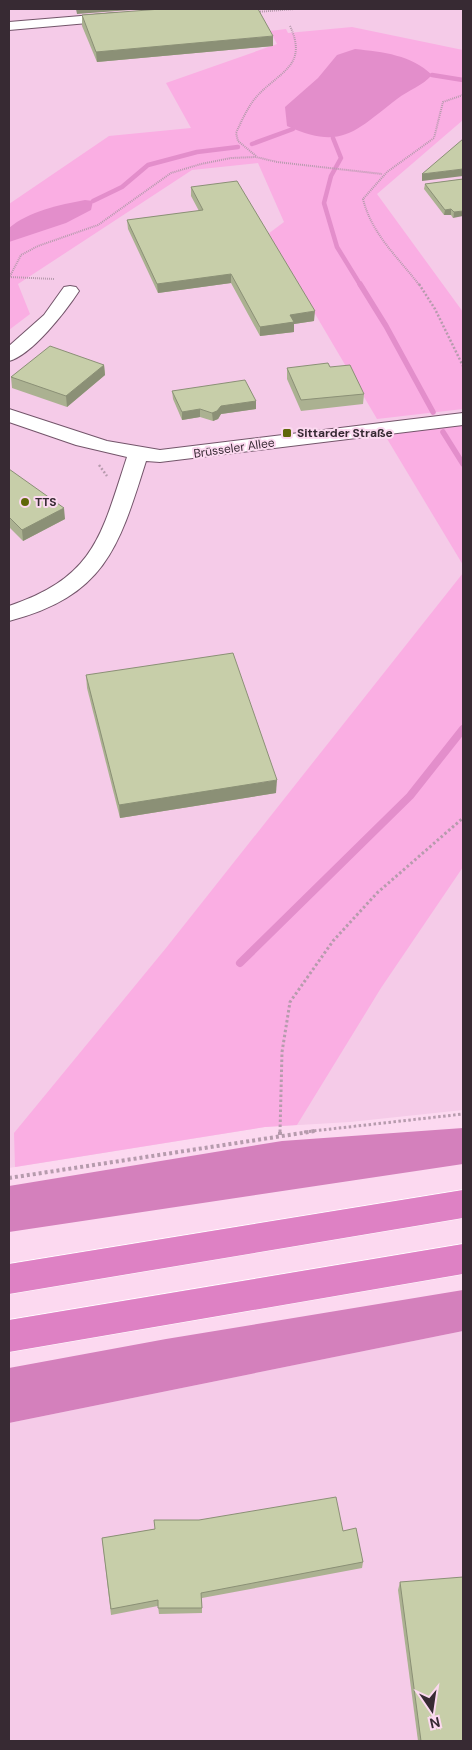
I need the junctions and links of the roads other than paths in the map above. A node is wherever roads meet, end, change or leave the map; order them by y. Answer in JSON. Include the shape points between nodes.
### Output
{"nodes":[{"id":1,"x":127,"y":16,"type":"edge"},
{"id":2,"x":9,"y":26,"type":"edge"},
{"id":3,"x":64,"y":285,"type":"road end"},
{"id":4,"x":9,"y":355,"type":"edge"},
{"id":5,"x":9,"y":415,"type":"edge"},
{"id":6,"x":463,"y":419,"type":"edge"},
{"id":7,"x":138,"y":454,"type":"junction"},
{"id":8,"x":9,"y":614,"type":"edge"},
{"id":9,"x":463,"y":1204,"type":"edge"},
{"id":10,"x":463,"y":1259,"type":"edge"},
{"id":11,"x":9,"y":1279,"type":"edge"},
{"id":12,"x":9,"y":1336,"type":"edge"}],
"edges":[{"from":1,"to":2,"type":"street"},
{"from":3,"to":4,"type":"street","via":[[58,311]]},
{"from":5,"to":7,"type":"street","name":"Brüsseler Allee","via":[[92,444]]},
{"from":6,"to":7,"type":"street","name":"Brüsseler Allee","via":[[187,454]]},
{"from":7,"to":8,"type":"street","via":[[109,538],[86,573],[41,602]]},
{"from":9,"to":11,"type":"highway"},
{"from":10,"to":12,"type":"highway"}]}
